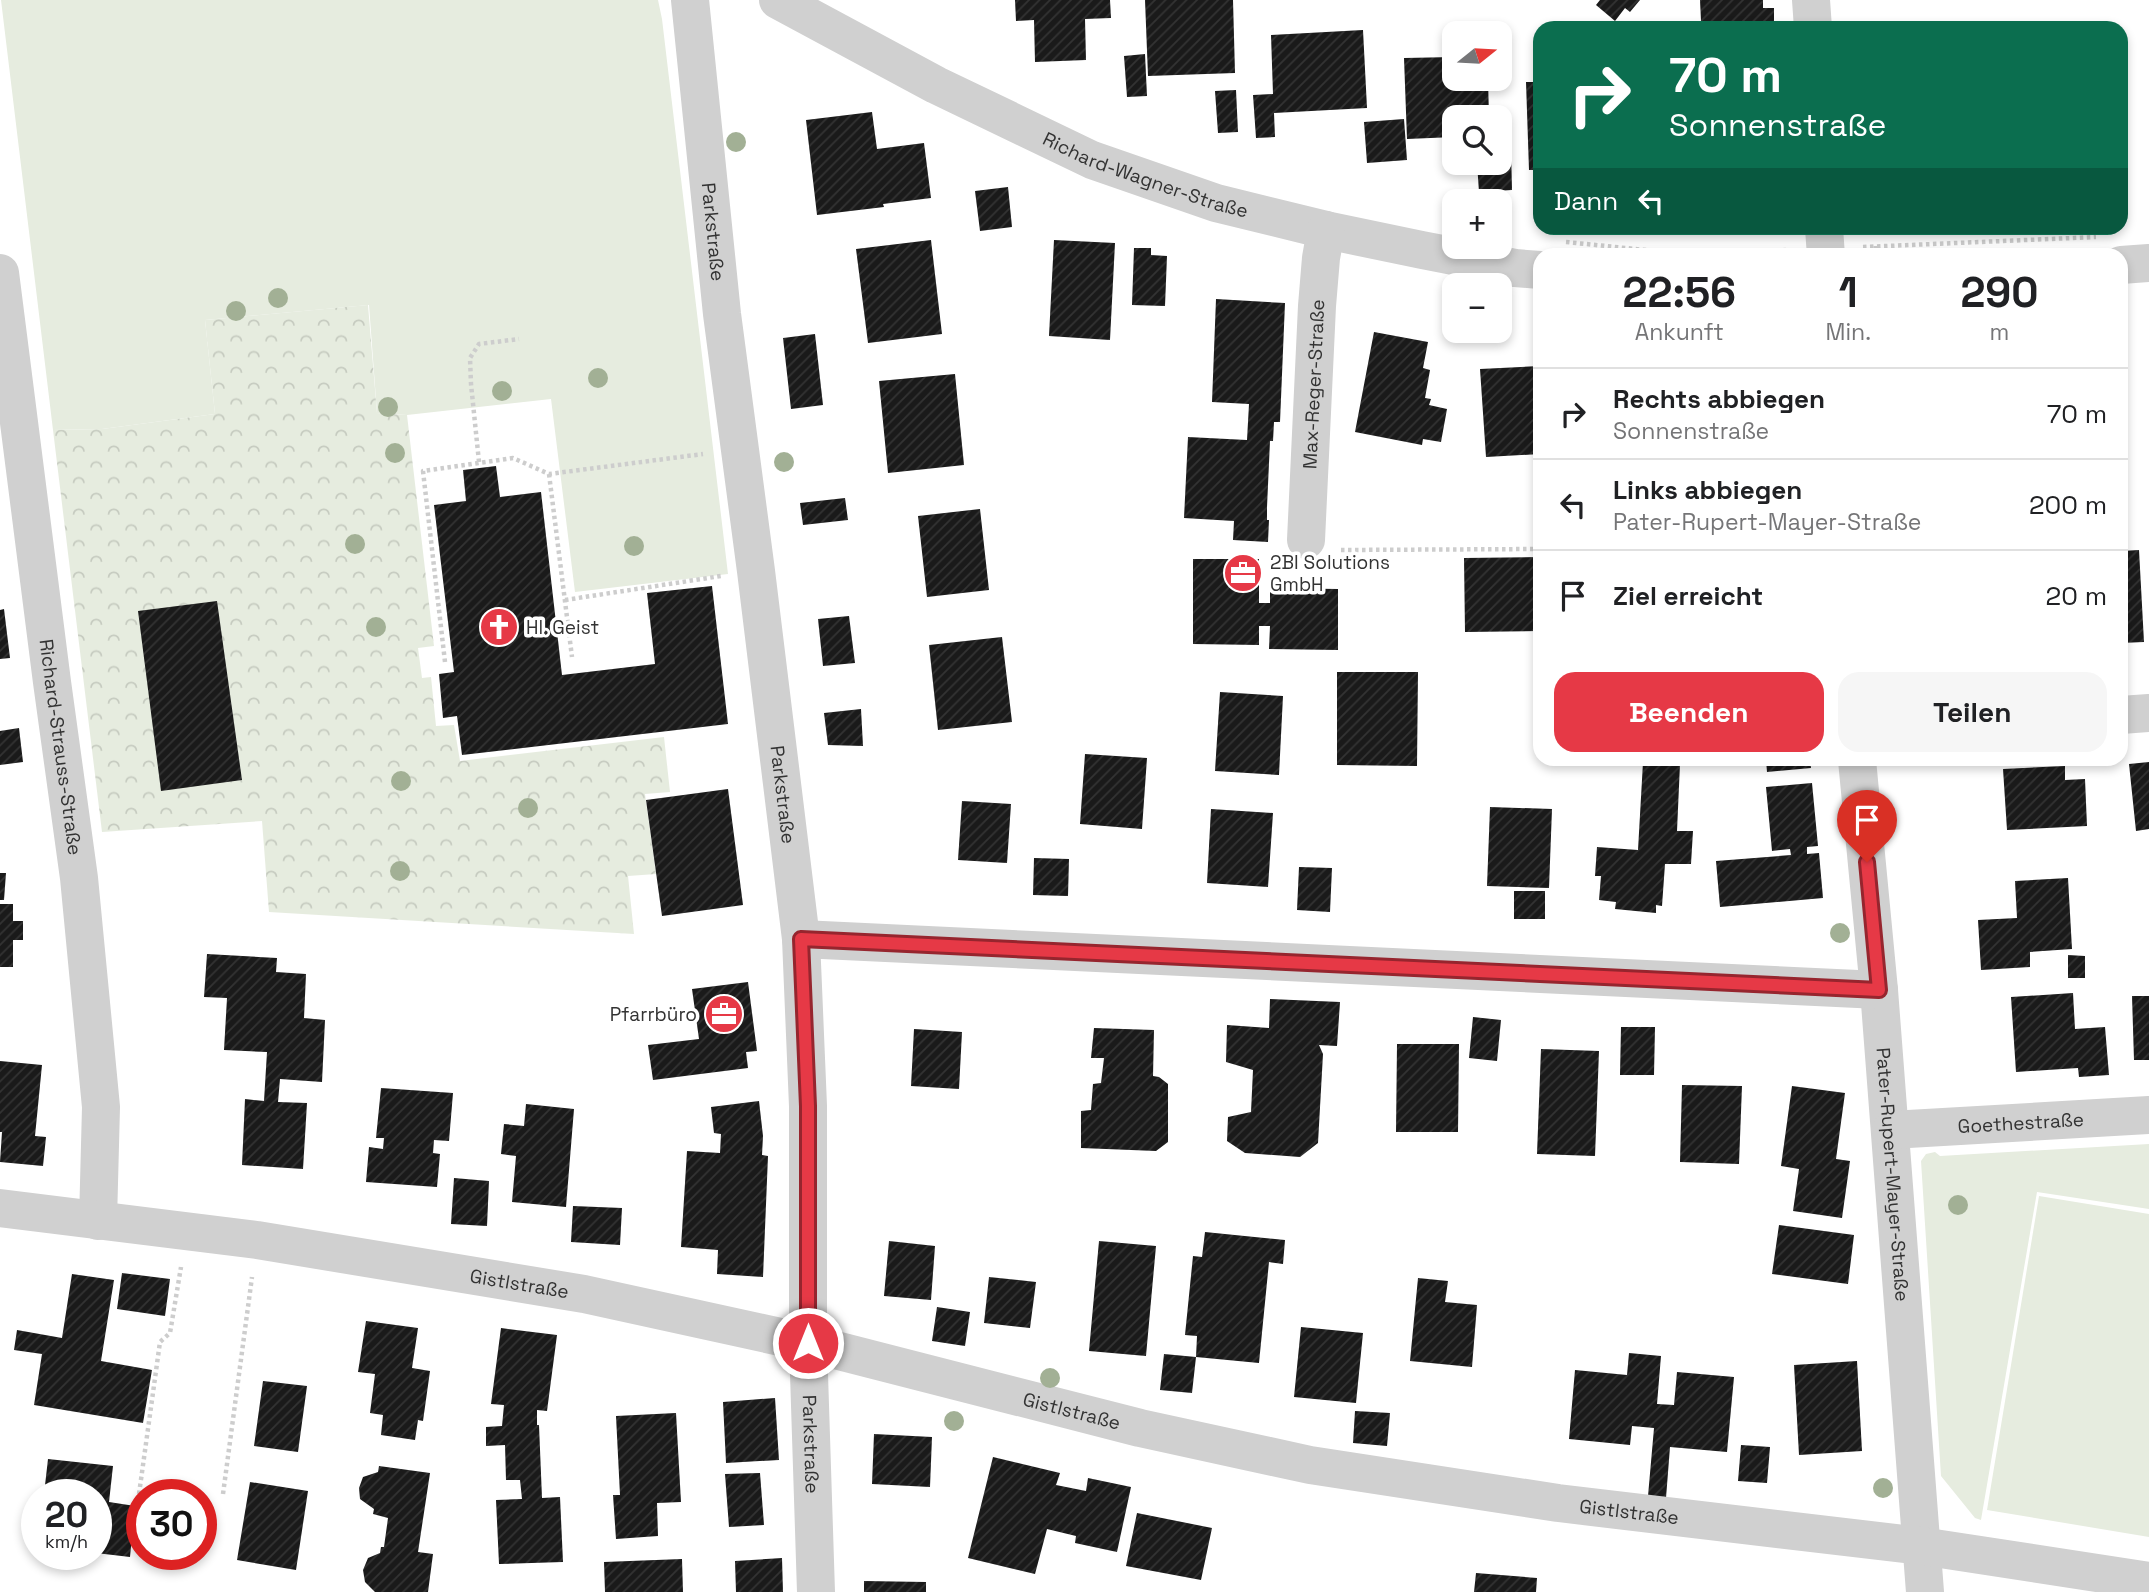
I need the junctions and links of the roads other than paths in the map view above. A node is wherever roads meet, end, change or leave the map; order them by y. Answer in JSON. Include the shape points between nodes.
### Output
{"nodes":[{"id":1,"x":690,"y":0,"type":"edge"},
{"id":2,"x":778,"y":0,"type":"edge"},
{"id":3,"x":1811,"y":0,"type":"edge"},
{"id":4,"x":1812,"y":21,"type":"edge"},
{"id":5,"x":1326,"y":230,"type":"junction"},
{"id":6,"x":2149,"y":263,"type":"edge"},
{"id":7,"x":2128,"y":264,"type":"edge"},
{"id":8,"x":1533,"y":269,"type":"edge"},
{"id":9,"x":0,"y":274,"type":"edge"},
{"id":10,"x":1323,"y":545,"type":"road end"},
{"id":11,"x":2149,"y":713,"type":"edge"},
{"id":12,"x":2128,"y":714,"type":"edge"},
{"id":13,"x":1858,"y":766,"type":"edge"},
{"id":14,"x":801,"y":939,"type":"junction"},
{"id":15,"x":1879,"y":990,"type":"junction"},
{"id":16,"x":2149,"y":1115,"type":"edge"},
{"id":17,"x":1891,"y":1129,"type":"junction"},
{"id":18,"x":0,"y":1208,"type":"edge"},
{"id":19,"x":98,"y":1221,"type":"junction"},
{"id":20,"x":808,"y":1343,"type":"junction"},
{"id":21,"x":1921,"y":1546,"type":"junction"},
{"id":22,"x":2149,"y":1581,"type":"edge"},
{"id":23,"x":816,"y":1592,"type":"edge"},
{"id":24,"x":1925,"y":1592,"type":"edge"}],
"edges":[{"from":1,"to":14,"type":"street","name":"Parkstraße","via":[[722,314]]},
{"from":2,"to":5,"type":"street","name":"Richard-Wagner-Straße","via":[[936,85],[1092,160],[1216,203]]},
{"from":3,"to":4,"type":"street"},
{"from":5,"to":8,"type":"street","name":"Richard-Wagner-Straße"},
{"from":5,"to":10,"type":"street","name":"Max-Reger-Straße","via":[[1317,306]]},
{"from":6,"to":7,"type":"street"},
{"from":9,"to":19,"type":"street","name":"Richard-Strauss-Straße","via":[[80,891],[101,1107]]},
{"from":11,"to":12,"type":"street"},
{"from":13,"to":15,"type":"street","name":"Pater-Rupert-Mayer-Straße"},
{"from":14,"to":15,"type":"street"},
{"from":14,"to":20,"type":"street","name":"Parkstraße","via":[[808,1106]]},
{"from":15,"to":17,"type":"street","name":"Pater-Rupert-Mayer-Straße"},
{"from":16,"to":17,"type":"street","name":"Goethestraße"},
{"from":17,"to":21,"type":"street","name":"Pater-Rupert-Mayer-Straße"},
{"from":18,"to":19,"type":"street","name":"Gistlstraße"},
{"from":19,"to":20,"type":"street","name":"Gistlstraße","via":[[257,1240],[584,1294]]},
{"from":20,"to":21,"type":"street","name":"Gistlstraße","via":[[1140,1428],[1310,1465],[1558,1503]]},
{"from":20,"to":23,"type":"street","name":"Parkstraße"},
{"from":21,"to":22,"type":"street","name":"Gistlstraße"},
{"from":21,"to":24,"type":"street","name":"Pater-Rupert-Mayer-Straße"}]}
